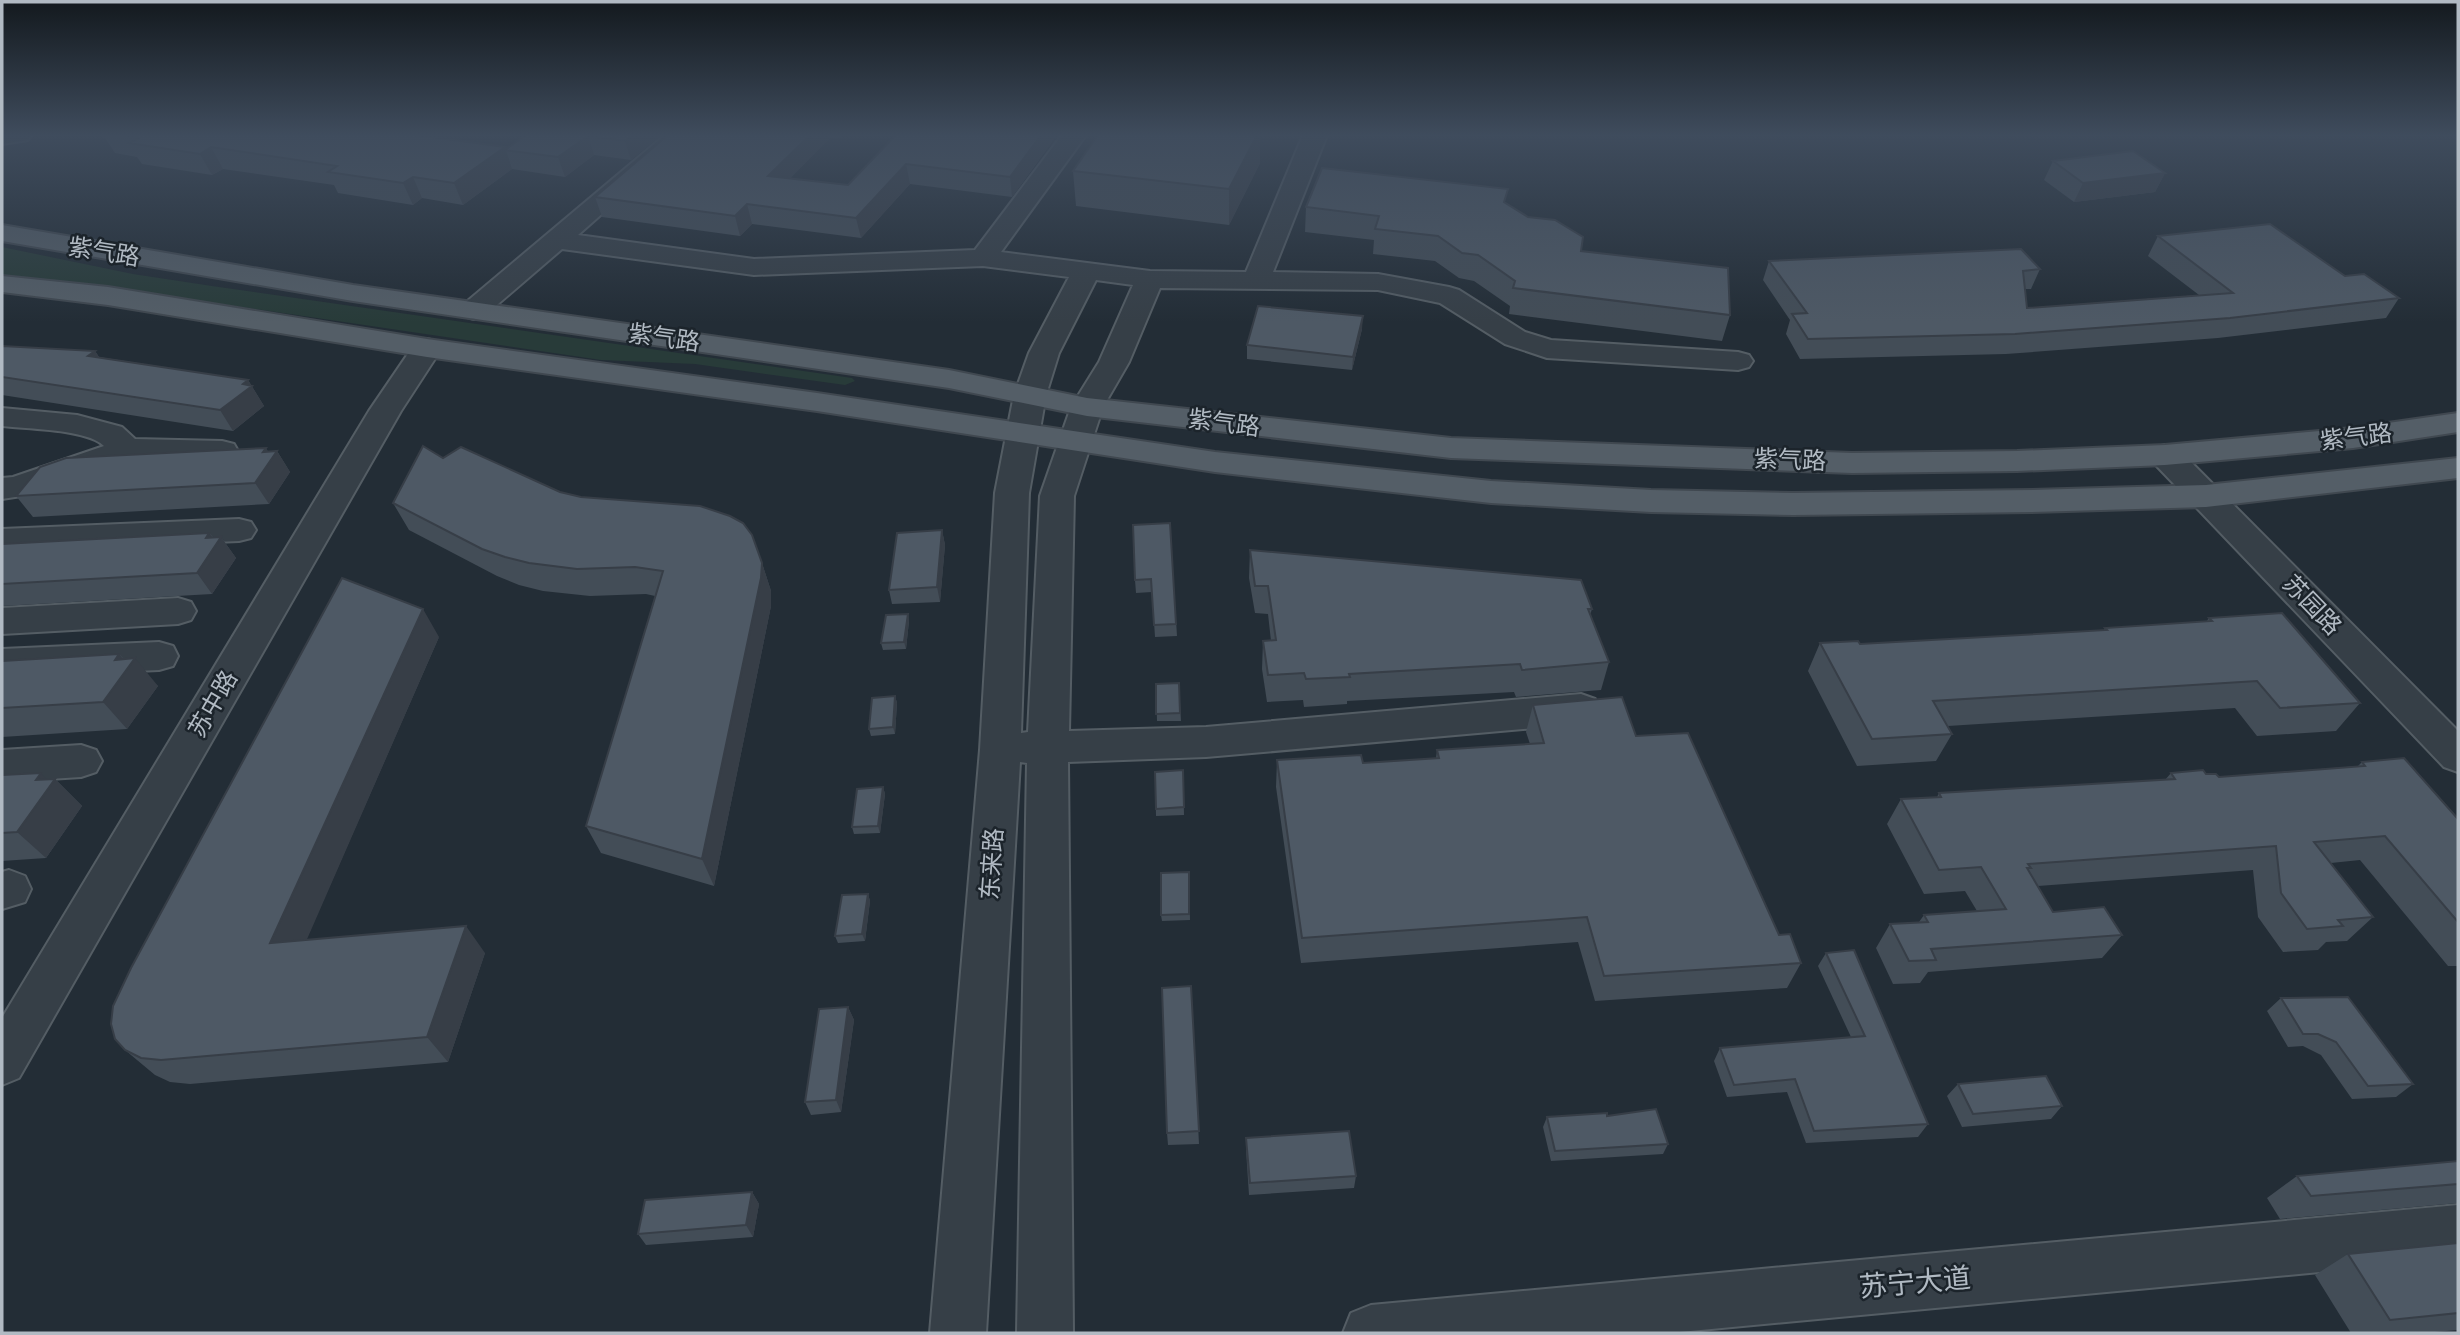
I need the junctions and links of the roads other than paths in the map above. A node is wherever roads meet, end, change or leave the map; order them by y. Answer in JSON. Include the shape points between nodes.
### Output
{"nodes":[{"id":1,"x":605,"y":197,"type":"edge"},
{"id":2,"x":1001,"y":197,"type":"edge"},
{"id":3,"x":1028,"y":197,"type":"edge"},
{"id":4,"x":1290,"y":197,"type":"edge"},
{"id":5,"x":2,"y":233,"type":"edge"},
{"id":6,"x":1001,"y":234,"type":"junction"},
{"id":7,"x":555,"y":240,"type":"junction"},
{"id":8,"x":983,"y":258,"type":"junction"},
{"id":9,"x":1086,"y":272,"type":"junction"},
{"id":10,"x":1150,"y":279,"type":"junction"},
{"id":11,"x":1256,"y":281,"type":"junction"},
{"id":12,"x":2,"y":284,"type":"edge"},
{"id":13,"x":474,"y":310,"type":"junction"},
{"id":14,"x":427,"y":348,"type":"junction"},
{"id":15,"x":1738,"y":361,"type":"dead end"},
{"id":16,"x":853,"y":365,"type":"junction"},
{"id":17,"x":817,"y":401,"type":"junction"},
{"id":18,"x":1027,"y":414,"type":"junction"},
{"id":19,"x":2,"y":417,"type":"edge"},
{"id":20,"x":2458,"y":423,"type":"edge"},
{"id":21,"x":1080,"y":424,"type":"junction"},
{"id":22,"x":1310,"y":434,"type":"junction"},
{"id":23,"x":126,"y":449,"type":"junction"},
{"id":24,"x":222,"y":451,"type":"edge"},
{"id":25,"x":2165,"y":455,"type":"junction"},
{"id":26,"x":2458,"y":468,"type":"edge"},
{"id":27,"x":1300,"y":471,"type":"junction"},
{"id":28,"x":9,"y":488,"type":"edge"},
{"id":29,"x":2206,"y":496,"type":"junction"},
{"id":30,"x":239,"y":530,"type":"dead end"},
{"id":31,"x":2,"y":538,"type":"edge"},
{"id":32,"x":178,"y":611,"type":"dead end"},
{"id":33,"x":2,"y":621,"type":"edge"},
{"id":34,"x":159,"y":656,"type":"dead end"},
{"id":35,"x":2,"y":663,"type":"edge"},
{"id":36,"x":1621,"y":706,"type":"edge"},
{"id":37,"x":1048,"y":747,"type":"junction"},
{"id":38,"x":1000,"y":750,"type":"junction"},
{"id":39,"x":2458,"y":756,"type":"edge"},
{"id":40,"x":80,"y":761,"type":"dead end"},
{"id":41,"x":2,"y":766,"type":"edge"},
{"id":42,"x":2,"y":1062,"type":"edge"},
{"id":43,"x":2458,"y":1231,"type":"edge"},
{"id":44,"x":958,"y":1333,"type":"edge"},
{"id":45,"x":1045,"y":1333,"type":"edge"},
{"id":46,"x":1371,"y":1333,"type":"edge"}],
"edges":[{"from":1,"to":7,"type":"street"},
{"from":2,"to":6,"type":"street","via":[[990,210],[990,218]]},
{"from":3,"to":6,"type":"street"},
{"from":4,"to":11,"type":"street"},
{"from":5,"to":13,"type":"main road","name":"紫气路"},
{"from":6,"to":8,"type":"street"},
{"from":7,"to":8,"type":"street","via":[[754,267]]},
{"from":7,"to":13,"type":"street"},
{"from":8,"to":9,"type":"street"},
{"from":9,"to":10,"type":"street"},
{"from":9,"to":18,"type":"street","name":"东来路","via":[[1044,353]]},
{"from":10,"to":11,"type":"street"},
{"from":10,"to":21,"type":"street","via":[[1114,362]]},
{"from":11,"to":15,"type":"street","via":[[1378,282],[1422,289],[1449,296],[1515,338],[1547,349]]},
{"from":12,"to":14,"type":"main road","name":"紫气路","via":[[108,296]]},
{"from":13,"to":16,"type":"main road","name":"紫气路"},
{"from":14,"to":17,"type":"main road","name":"紫气路"},
{"from":14,"to":42,"type":"street","name":"苏中路","via":[[385,411]]},
{"from":16,"to":17,"type":"main road","via":[[864,377],[862,386]]},
{"from":16,"to":18,"type":"main road","name":"紫气路","via":[[948,379]]},
{"from":17,"to":18,"type":"main road","name":"紫气路"},
{"from":18,"to":21,"type":"main road","name":"紫气路"},
{"from":18,"to":38,"type":"street","name":"东来路","via":[[1012,493]]},
{"from":19,"to":23,"type":"street","via":[[89,428],[111,435]]},
{"from":20,"to":25,"type":"main road","name":"紫气路","via":[[2353,438]]},
{"from":21,"to":22,"type":"main road","name":"紫气路"},
{"from":21,"to":27,"type":"main road","name":"紫气路"},
{"from":21,"to":37,"type":"street","via":[[1057,496]]},
{"from":22,"to":25,"type":"main road","name":"紫气路","via":[[1451,448],[1852,463]]},
{"from":22,"to":27,"type":"main road","via":[[1291,440],[1284,451]]},
{"from":23,"to":24,"type":"street"},
{"from":23,"to":28,"type":"street"},
{"from":25,"to":29,"type":"street","name":"苏园路"},
{"from":26,"to":29,"type":"main road","name":"紫气路"},
{"from":27,"to":29,"type":"main road","name":"紫气路","via":[[1491,492],[1651,501],[1793,504]]},
{"from":28,"to":31,"type":"street","via":[[9,528]]},
{"from":29,"to":39,"type":"street","name":"苏园路"},
{"from":30,"to":31,"type":"street"},
{"from":32,"to":33,"type":"street"},
{"from":34,"to":35,"type":"street"},
{"from":36,"to":37,"type":"street","via":[[1206,742]]},
{"from":37,"to":38,"type":"street"},
{"from":37,"to":45,"type":"street"},
{"from":38,"to":44,"type":"street","name":"东来路"},
{"from":40,"to":41,"type":"street"},
{"from":43,"to":46,"type":"street","name":"苏宁大道"}]}
